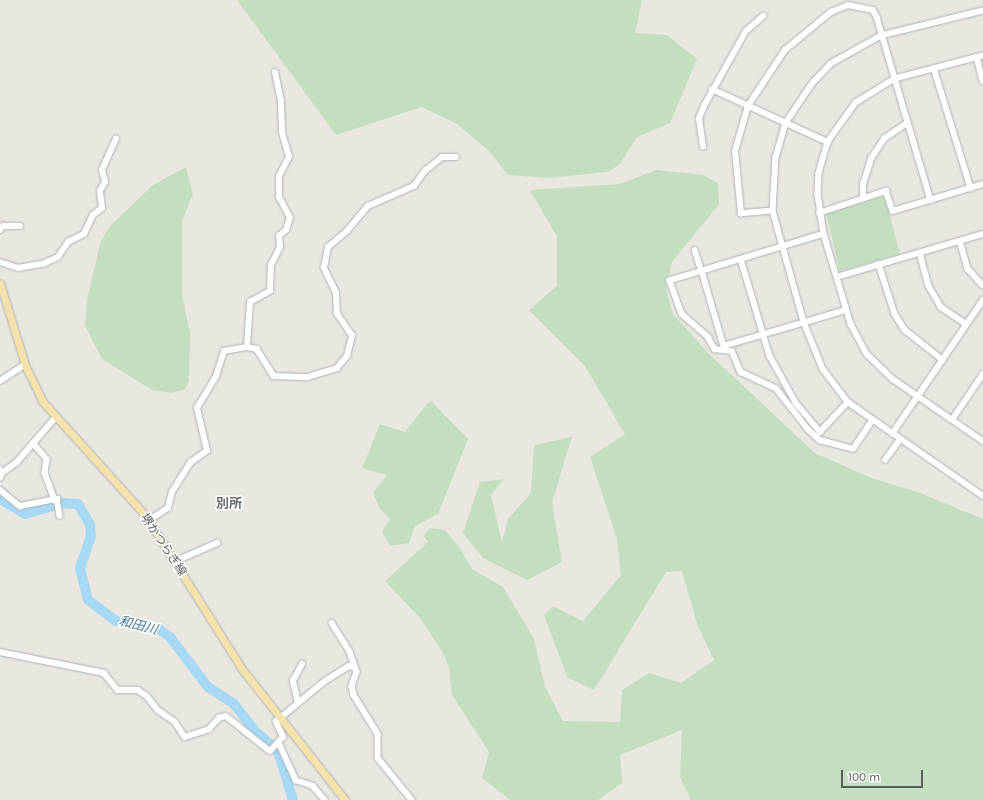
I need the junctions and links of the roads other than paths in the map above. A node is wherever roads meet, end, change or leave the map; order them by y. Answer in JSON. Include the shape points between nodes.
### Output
{"nodes":[{"id":1,"x":983,"y":11,"type":"edge"},
{"id":2,"x":763,"y":16,"type":"dead end"},
{"id":3,"x":881,"y":36,"type":"junction"},
{"id":4,"x":980,"y":57,"type":"edge"},
{"id":5,"x":934,"y":68,"type":"junction"},
{"id":6,"x":275,"y":73,"type":"dead end"},
{"id":7,"x":895,"y":79,"type":"junction"},
{"id":8,"x":983,"y":81,"type":"edge"},
{"id":9,"x":712,"y":89,"type":"junction"},
{"id":10,"x":748,"y":106,"type":"junction"},
{"id":11,"x":786,"y":123,"type":"junction"},
{"id":12,"x":907,"y":123,"type":"junction"},
{"id":13,"x":116,"y":139,"type":"dead end"},
{"id":14,"x":828,"y":142,"type":"junction"},
{"id":15,"x":703,"y":147,"type":"dead end"},
{"id":16,"x":456,"y":157,"type":"dead end"},
{"id":17,"x":983,"y":184,"type":"edge"},
{"id":18,"x":972,"y":188,"type":"junction"},
{"id":19,"x":863,"y":198,"type":"junction"},
{"id":20,"x":931,"y":200,"type":"junction"},
{"id":21,"x":773,"y":211,"type":"junction"},
{"id":22,"x":819,"y":213,"type":"junction"},
{"id":23,"x":20,"y":226,"type":"dead end"},
{"id":24,"x":0,"y":230,"type":"edge"},
{"id":25,"x":824,"y":234,"type":"junction"},
{"id":26,"x":983,"y":234,"type":"edge"},
{"id":27,"x":960,"y":241,"type":"junction"},
{"id":28,"x":782,"y":247,"type":"junction"},
{"id":29,"x":695,"y":250,"type":"dead end"},
{"id":30,"x":920,"y":253,"type":"junction"},
{"id":31,"x":741,"y":259,"type":"junction"},
{"id":32,"x":0,"y":262,"type":"edge"},
{"id":33,"x":879,"y":264,"type":"junction"},
{"id":34,"x":702,"y":271,"type":"junction"},
{"id":35,"x":837,"y":277,"type":"junction"},
{"id":36,"x":0,"y":283,"type":"edge"},
{"id":37,"x":983,"y":285,"type":"edge"},
{"id":38,"x":983,"y":300,"type":"edge"},
{"id":39,"x":846,"y":310,"type":"junction"},
{"id":40,"x":804,"y":322,"type":"junction"},
{"id":41,"x":966,"y":324,"type":"junction"},
{"id":42,"x":764,"y":335,"type":"junction"},
{"id":43,"x":247,"y":347,"type":"junction"},
{"id":44,"x":943,"y":360,"type":"junction"},
{"id":45,"x":25,"y":365,"type":"junction"},
{"id":46,"x":983,"y":374,"type":"edge"},
{"id":47,"x":0,"y":381,"type":"edge"},
{"id":48,"x":917,"y":397,"type":"junction"},
{"id":49,"x":848,"y":402,"type":"junction"},
{"id":50,"x":56,"y":417,"type":"junction"},
{"id":51,"x":872,"y":420,"type":"junction"},
{"id":52,"x":952,"y":420,"type":"junction"},
{"id":53,"x":892,"y":434,"type":"junction"},
{"id":54,"x":900,"y":439,"type":"junction"},
{"id":55,"x":983,"y":441,"type":"edge"},
{"id":56,"x":33,"y":443,"type":"junction"},
{"id":57,"x":885,"y":460,"type":"dead end"},
{"id":58,"x":1,"y":473,"type":"edge"},
{"id":59,"x":0,"y":490,"type":"edge"},
{"id":60,"x":983,"y":496,"type":"edge"},
{"id":61,"x":55,"y":500,"type":"junction"},
{"id":62,"x":60,"y":516,"type":"dead end"},
{"id":63,"x":149,"y":520,"type":"junction"},
{"id":64,"x":217,"y":543,"type":"dead end"},
{"id":65,"x":176,"y":561,"type":"junction"},
{"id":66,"x":332,"y":623,"type":"dead end"},
{"id":67,"x":0,"y":652,"type":"edge"},
{"id":68,"x":302,"y":664,"type":"dead end"},
{"id":69,"x":355,"y":668,"type":"junction"},
{"id":70,"x":298,"y":703,"type":"junction"},
{"id":71,"x":280,"y":719,"type":"junction"},
{"id":72,"x":279,"y":744,"type":"junction"},
{"id":73,"x":325,"y":800,"type":"edge"},
{"id":74,"x":345,"y":800,"type":"edge"},
{"id":75,"x":412,"y":800,"type":"edge"}],
"edges":[{"from":1,"to":3,"type":"street"},
{"from":2,"to":9,"type":"street","via":[[746,31]]},
{"from":3,"to":7,"type":"street"},
{"from":3,"to":10,"type":"street","via":[[873,10],[848,5],[831,12],[785,50]]},
{"from":3,"to":11,"type":"street","via":[[832,64],[813,83]]},
{"from":4,"to":5,"type":"street"},
{"from":4,"to":8,"type":"street"},
{"from":5,"to":7,"type":"street"},
{"from":5,"to":18,"type":"street"},
{"from":6,"to":43,"type":"street","via":[[281,101],[282,132],[289,157],[279,176],[279,197],[290,218],[278,239],[280,247],[271,265],[270,291],[254,298],[248,307],[251,320]]},
{"from":7,"to":12,"type":"street"},
{"from":7,"to":14,"type":"street","via":[[856,103]]},
{"from":9,"to":10,"type":"street"},
{"from":9,"to":15,"type":"street","via":[[699,118]]},
{"from":10,"to":11,"type":"street"},
{"from":10,"to":21,"type":"street","via":[[735,152],[741,214]]},
{"from":11,"to":14,"type":"street"},
{"from":11,"to":21,"type":"street","via":[[775,162]]},
{"from":12,"to":19,"type":"street","via":[[886,138],[872,158],[863,184]]},
{"from":12,"to":20,"type":"street"},
{"from":13,"to":32,"type":"street","via":[[102,170],[105,182],[100,191],[102,208],[93,215],[84,234],[68,242],[62,252],[45,263],[18,268]]},
{"from":14,"to":22,"type":"street","via":[[819,173]]},
{"from":16,"to":43,"type":"street","via":[[442,157],[425,171],[414,186],[368,206],[347,231],[328,247],[324,268],[334,285],[337,314],[352,336],[347,356],[337,368],[308,377],[274,376],[257,349]]},
{"from":17,"to":18,"type":"street"},
{"from":18,"to":20,"type":"street"},
{"from":19,"to":20,"type":"street","via":[[886,191],[893,211]]},
{"from":19,"to":22,"type":"street"},
{"from":21,"to":28,"type":"street"},
{"from":22,"to":25,"type":"street"},
{"from":23,"to":24,"type":"street","via":[[3,226]]},
{"from":25,"to":28,"type":"street"},
{"from":25,"to":35,"type":"street"},
{"from":26,"to":27,"type":"street"},
{"from":27,"to":30,"type":"street"},
{"from":27,"to":37,"type":"street","via":[[968,269]]},
{"from":28,"to":31,"type":"street"},
{"from":28,"to":40,"type":"street"},
{"from":29,"to":34,"type":"street"},
{"from":30,"to":33,"type":"street"},
{"from":30,"to":41,"type":"street","via":[[930,286],[941,307]]},
{"from":31,"to":34,"type":"street"},
{"from":31,"to":42,"type":"street"},
{"from":33,"to":35,"type":"street"},
{"from":33,"to":44,"type":"street","via":[[895,314],[906,330]]},
{"from":34,"to":42,"type":"street","via":[[724,346]]},
{"from":34,"to":51,"type":"street","via":[[670,281],[682,314],[708,337],[715,349],[732,351],[741,372],[776,388],[820,440],[853,449]]},
{"from":35,"to":39,"type":"street"},
{"from":36,"to":45,"type":"main road","name":"堺かつらぎ線"},
{"from":38,"to":41,"type":"street"},
{"from":39,"to":40,"type":"street"},
{"from":39,"to":48,"type":"street","via":[[856,335],[874,362]]},
{"from":40,"to":42,"type":"street"},
{"from":40,"to":49,"type":"street","via":[[823,369]]},
{"from":41,"to":44,"type":"street"},
{"from":42,"to":49,"type":"street","via":[[781,380],[820,432]]},
{"from":43,"to":63,"type":"street","via":[[228,349],[221,354],[216,376],[197,408],[208,448],[188,466],[172,492],[168,508]]},
{"from":44,"to":48,"type":"street"},
{"from":45,"to":47,"type":"street"},
{"from":45,"to":50,"type":"main road","name":"堺かつらぎ線","via":[[32,385]]},
{"from":46,"to":52,"type":"street"},
{"from":48,"to":52,"type":"street"},
{"from":48,"to":53,"type":"street"},
{"from":49,"to":51,"type":"street"},
{"from":50,"to":56,"type":"street"},
{"from":50,"to":63,"type":"main road","name":"堺かつらぎ線"},
{"from":51,"to":53,"type":"street"},
{"from":52,"to":55,"type":"street"},
{"from":53,"to":54,"type":"street"},
{"from":54,"to":57,"type":"street"},
{"from":54,"to":60,"type":"street"},
{"from":56,"to":58,"type":"street"},
{"from":56,"to":61,"type":"street","via":[[47,459],[45,474]]},
{"from":59,"to":61,"type":"street","via":[[20,506]]},
{"from":61,"to":62,"type":"street","via":[[57,499]]},
{"from":63,"to":65,"type":"main road","name":"堺かつらぎ線"},
{"from":64,"to":65,"type":"street"},
{"from":65,"to":71,"type":"main road","name":"堺かつらぎ線","via":[[242,669]]},
{"from":66,"to":69,"type":"street"},
{"from":67,"to":72,"type":"street","via":[[104,673],[118,690],[138,690],[147,696],[158,710],[175,722],[185,737],[209,729],[223,716],[270,751]]},
{"from":68,"to":70,"type":"street","via":[[293,681]]},
{"from":69,"to":70,"type":"street","via":[[349,666]]},
{"from":69,"to":75,"type":"street","via":[[352,690],[378,734],[378,758]]},
{"from":70,"to":71,"type":"street"},
{"from":71,"to":72,"type":"street","via":[[276,722],[283,734]]},
{"from":71,"to":74,"type":"main road","name":"堺かつらぎ線"},
{"from":72,"to":73,"type":"street","via":[[296,780],[313,786]]}]}
